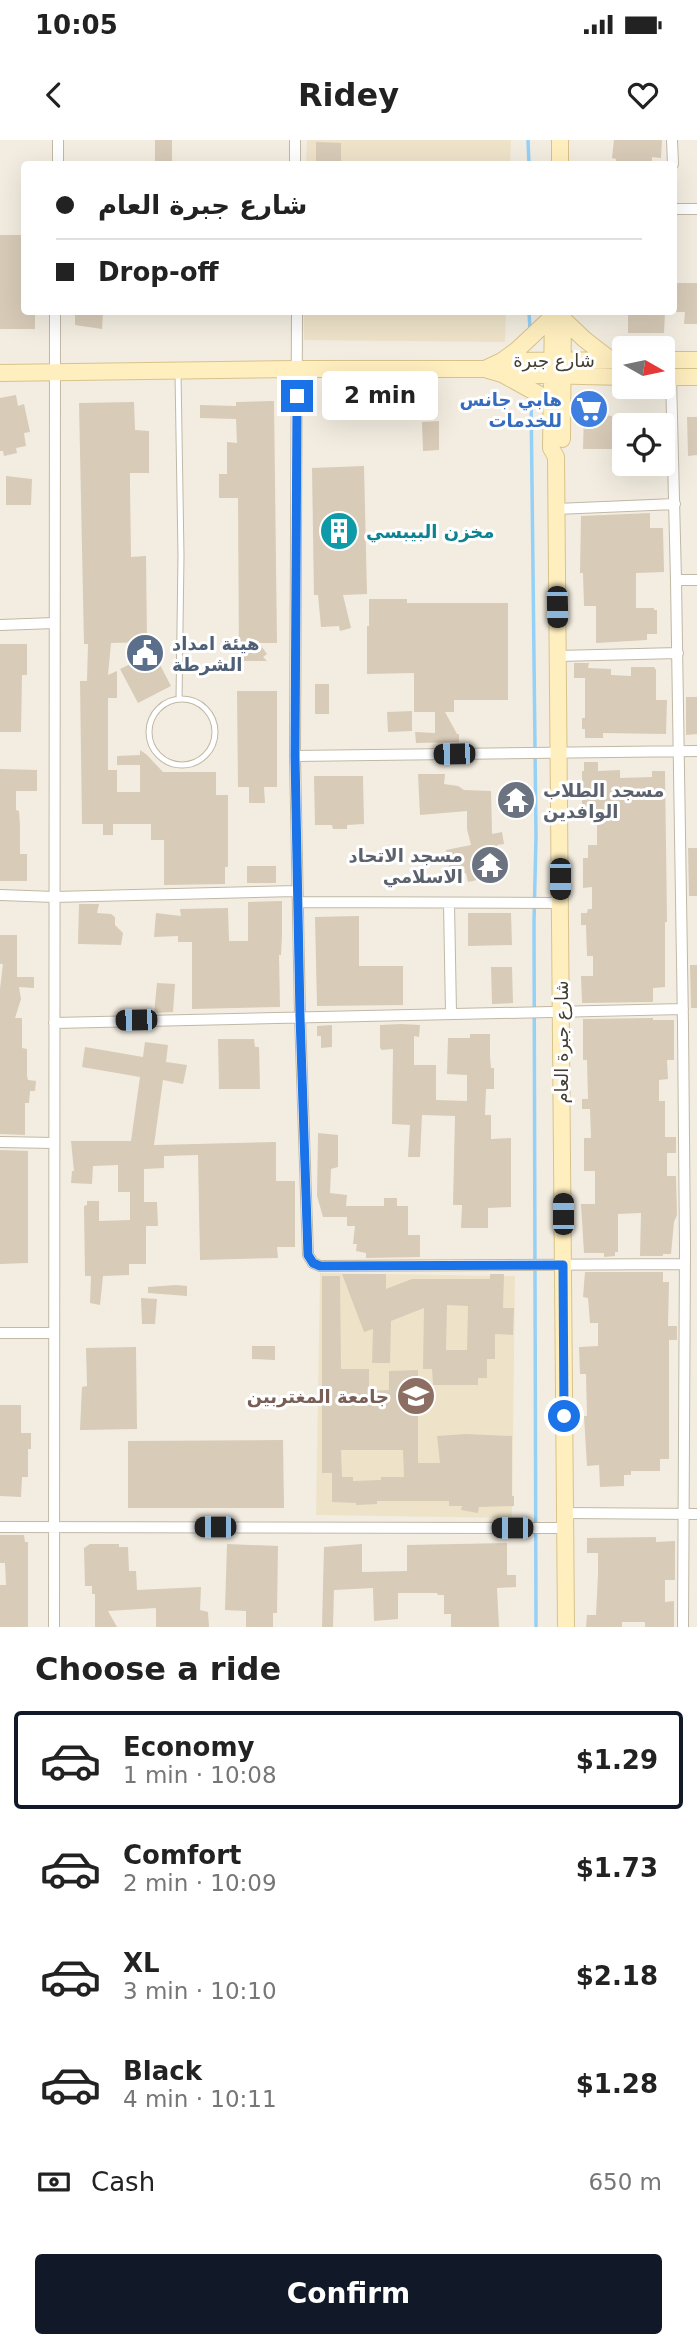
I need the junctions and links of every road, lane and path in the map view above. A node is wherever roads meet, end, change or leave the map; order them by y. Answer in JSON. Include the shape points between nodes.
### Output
{"nodes":[{"id":1,"x":58,"y":140,"type":"edge"},
{"id":2,"x":295,"y":140,"type":"edge"},
{"id":3,"x":560,"y":140,"type":"edge"},
{"id":4,"x":672,"y":140,"type":"edge"},
{"id":5,"x":58,"y":161,"type":"edge"},
{"id":6,"x":295,"y":161,"type":"edge"},
{"id":7,"x":560,"y":161,"type":"edge"},
{"id":8,"x":673,"y":161,"type":"edge"},
{"id":9,"x":677,"y":209,"type":"edge"},
{"id":10,"x":697,"y":209,"type":"edge"},
{"id":11,"x":55,"y":315,"type":"edge"},
{"id":12,"x":297,"y":315,"type":"edge"},
{"id":13,"x":558,"y":315,"type":"edge"},
{"id":14,"x":612,"y":356,"type":"edge"},
{"id":15,"x":676,"y":360,"type":"edge"},
{"id":16,"x":697,"y":360,"type":"edge"},
{"id":17,"x":612,"y":361,"type":"edge"},
{"id":18,"x":502,"y":367,"type":"junction"},
{"id":19,"x":297,"y":369,"type":"junction"},
{"id":20,"x":557,"y":369,"type":"junction"},
{"id":21,"x":178,"y":370,"type":"junction"},
{"id":22,"x":0,"y":373,"type":"edge"},
{"id":23,"x":53,"y":373,"type":"junction"},
{"id":24,"x":612,"y":375,"type":"edge"},
{"id":25,"x":676,"y":377,"type":"edge"},
{"id":26,"x":697,"y":377,"type":"edge"},
{"id":27,"x":668,"y":399,"type":"edge"},
{"id":28,"x":551,"y":401,"type":"junction"},
{"id":29,"x":556,"y":457,"type":"junction"},
{"id":30,"x":675,"y":504,"type":"junction"},
{"id":31,"x":556,"y":509,"type":"junction"},
{"id":32,"x":676,"y":580,"type":"junction"},
{"id":33,"x":697,"y":580,"type":"edge"},
{"id":34,"x":54,"y":623,"type":"junction"},
{"id":35,"x":0,"y":625,"type":"edge"},
{"id":36,"x":678,"y":653,"type":"junction"},
{"id":37,"x":558,"y":656,"type":"junction"},
{"id":38,"x":179,"y":699,"type":"junction"},
{"id":39,"x":677,"y":751,"type":"junction"},
{"id":40,"x":697,"y":751,"type":"edge"},
{"id":41,"x":559,"y":753,"type":"junction"},
{"id":42,"x":295,"y":756,"type":"junction"},
{"id":43,"x":0,"y":895,"type":"edge"},
{"id":44,"x":297,"y":896,"type":"junction"},
{"id":45,"x":54,"y":897,"type":"junction"},
{"id":46,"x":449,"y":903,"type":"junction"},
{"id":47,"x":560,"y":903,"type":"junction"},
{"id":48,"x":683,"y":1009,"type":"junction"},
{"id":49,"x":561,"y":1011,"type":"junction"},
{"id":50,"x":451,"y":1013,"type":"junction"},
{"id":51,"x":300,"y":1016,"type":"junction"},
{"id":52,"x":54,"y":1023,"type":"junction"},
{"id":53,"x":683,"y":1025,"type":"junction"},
{"id":54,"x":697,"y":1025,"type":"edge"},
{"id":55,"x":0,"y":1142,"type":"edge"},
{"id":56,"x":54,"y":1143,"type":"junction"},
{"id":57,"x":685,"y":1248,"type":"junction"},
{"id":58,"x":697,"y":1248,"type":"edge"},
{"id":59,"x":684,"y":1264,"type":"junction"},
{"id":60,"x":563,"y":1265,"type":"junction"},
{"id":61,"x":0,"y":1333,"type":"edge"},
{"id":62,"x":54,"y":1333,"type":"junction"},
{"id":63,"x":682,"y":1514,"type":"junction"},
{"id":64,"x":697,"y":1514,"type":"edge"},
{"id":65,"x":566,"y":1520,"type":"junction"},
{"id":66,"x":0,"y":1527,"type":"edge"},
{"id":67,"x":54,"y":1527,"type":"junction"},
{"id":68,"x":54,"y":1627,"type":"edge"},
{"id":69,"x":566,"y":1627,"type":"edge"},
{"id":70,"x":682,"y":1627,"type":"edge"}],
"edges":[{"from":1,"to":5,"type":"street"},
{"from":2,"to":6,"type":"street"},
{"from":3,"to":7,"type":"main road"},
{"from":4,"to":8,"type":"street"},
{"from":9,"to":10,"type":"street"},
{"from":11,"to":23,"type":"street"},
{"from":12,"to":19,"type":"street"},
{"from":13,"to":14,"type":"main road"},
{"from":13,"to":18,"type":"main road"},
{"from":13,"to":20,"type":"main road"},
{"from":15,"to":16,"type":"main road"},
{"from":17,"to":20,"type":"main road","name":"شارع جبرة"},
{"from":18,"to":19,"type":"main road"},
{"from":18,"to":20,"type":"main road","name":"شارع جبرة"},
{"from":18,"to":28,"type":"main road"},
{"from":19,"to":21,"type":"main road"},
{"from":19,"to":42,"type":"street"},
{"from":20,"to":24,"type":"main road","name":"شارع جبرة"},
{"from":20,"to":28,"type":"main road"},
{"from":20,"to":29,"type":"main road","via":[[561,449]]},
{"from":21,"to":23,"type":"main road"},
{"from":21,"to":38,"type":"lane"},
{"from":22,"to":23,"type":"main road"},
{"from":23,"to":34,"type":"street"},
{"from":25,"to":26,"type":"main road"},
{"from":27,"to":30,"type":"street"},
{"from":28,"to":29,"type":"main road","via":[[551,448]]},
{"from":29,"to":31,"type":"main road","name":"شارع جبرة العام"},
{"from":30,"to":31,"type":"street"},
{"from":30,"to":32,"type":"street"},
{"from":31,"to":37,"type":"main road","name":"شارع جبرة العام"},
{"from":32,"to":33,"type":"street"},
{"from":32,"to":36,"type":"street"},
{"from":34,"to":35,"type":"street"},
{"from":34,"to":45,"type":"street"},
{"from":36,"to":37,"type":"street"},
{"from":36,"to":39,"type":"street"},
{"from":37,"to":41,"type":"main road","name":"شارع جبرة العام"},
{"from":38,"to":38,"type":"lane","via":[[155,712],[149,730],[159,756],[185,766],[209,752],[216,734],[206,708]]},
{"from":39,"to":40,"type":"street"},
{"from":39,"to":41,"type":"street"},
{"from":39,"to":48,"type":"street"},
{"from":41,"to":42,"type":"street"},
{"from":41,"to":47,"type":"main road","name":"شارع جبرة العام"},
{"from":42,"to":44,"type":"street"},
{"from":43,"to":45,"type":"street"},
{"from":44,"to":45,"type":"street"},
{"from":44,"to":46,"type":"street"},
{"from":44,"to":51,"type":"street"},
{"from":45,"to":52,"type":"street"},
{"from":46,"to":47,"type":"street"},
{"from":46,"to":50,"type":"street"},
{"from":47,"to":49,"type":"main road","name":"شارع جبرة العام"},
{"from":48,"to":49,"type":"street"},
{"from":48,"to":53,"type":"street"},
{"from":49,"to":50,"type":"street"},
{"from":49,"to":60,"type":"main road","name":"شارع جبرة العام"},
{"from":50,"to":51,"type":"street"},
{"from":51,"to":52,"type":"street"},
{"from":51,"to":60,"type":"street","via":[[308,1255],[313,1263]]},
{"from":52,"to":56,"type":"street"},
{"from":53,"to":54,"type":"street"},
{"from":53,"to":57,"type":"street"},
{"from":55,"to":56,"type":"street"},
{"from":56,"to":62,"type":"street"},
{"from":57,"to":58,"type":"street"},
{"from":57,"to":59,"type":"street"},
{"from":59,"to":60,"type":"street"},
{"from":59,"to":63,"type":"street"},
{"from":60,"to":65,"type":"main road","name":"شارع جبرة العام"},
{"from":61,"to":62,"type":"street"},
{"from":62,"to":67,"type":"street"},
{"from":63,"to":64,"type":"street"},
{"from":63,"to":65,"type":"street"},
{"from":63,"to":70,"type":"street"},
{"from":65,"to":67,"type":"street"},
{"from":65,"to":69,"type":"main road","name":"شارع جبرة العام"},
{"from":66,"to":67,"type":"street"},
{"from":67,"to":68,"type":"street"}]}
